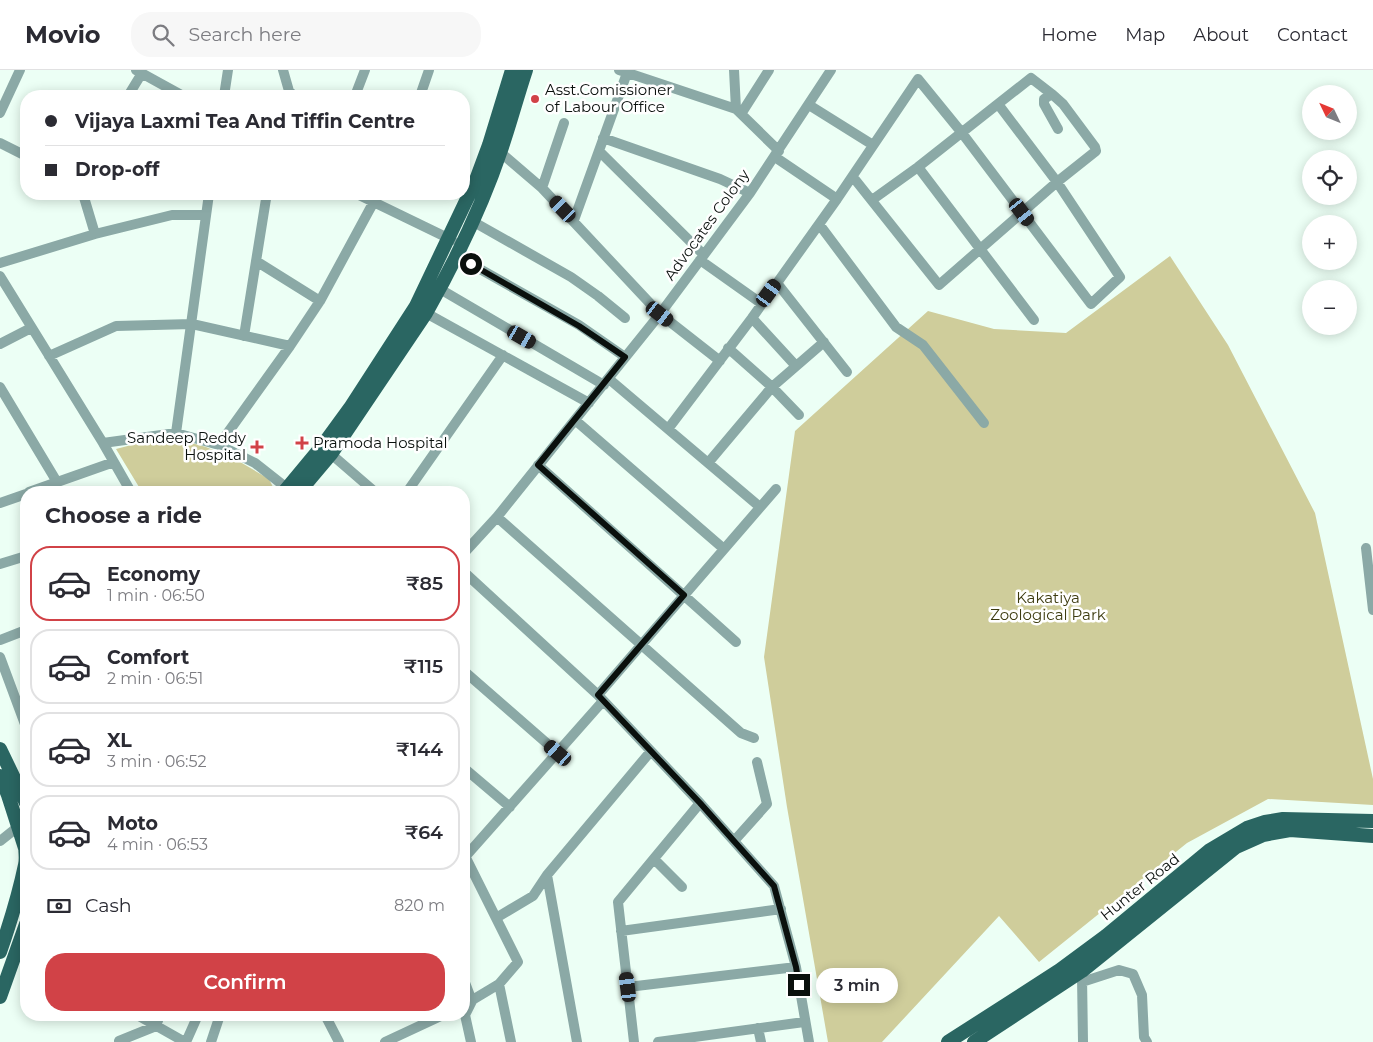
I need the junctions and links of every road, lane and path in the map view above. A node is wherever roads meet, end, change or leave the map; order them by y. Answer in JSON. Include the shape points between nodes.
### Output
{"nodes":[{"id":1,"x":20,"y":70,"type":"edge"},
{"id":2,"x":228,"y":70,"type":"edge"},
{"id":3,"x":282,"y":70,"type":"edge"},
{"id":4,"x":365,"y":70,"type":"edge"},
{"id":5,"x":429,"y":70,"type":"edge"},
{"id":6,"x":512,"y":70,"type":"edge"},
{"id":7,"x":526,"y":70,"type":"edge"},
{"id":8,"x":734,"y":70,"type":"edge"},
{"id":9,"x":769,"y":70,"type":"edge"},
{"id":10,"x":831,"y":70,"type":"edge"},
{"id":11,"x":139,"y":72,"type":"edge"},
{"id":12,"x":623,"y":72,"type":"edge"},
{"id":13,"x":131,"y":90,"type":"edge"},
{"id":14,"x":172,"y":90,"type":"edge"},
{"id":15,"x":225,"y":90,"type":"edge"},
{"id":16,"x":290,"y":90,"type":"edge"},
{"id":17,"x":357,"y":90,"type":"edge"},
{"id":18,"x":422,"y":90,"type":"edge"},
{"id":19,"x":1053,"y":95,"type":"junction"},
{"id":20,"x":998,"y":104,"type":"junction"},
{"id":21,"x":809,"y":105,"type":"junction"},
{"id":22,"x":0,"y":112,"type":"edge"},
{"id":23,"x":738,"y":112,"type":"junction"},
{"id":24,"x":564,"y":123,"type":"dead end"},
{"id":25,"x":1058,"y":129,"type":"dead end"},
{"id":26,"x":962,"y":133,"type":"junction"},
{"id":27,"x":603,"y":138,"type":"junction"},
{"id":28,"x":0,"y":143,"type":"edge"},
{"id":29,"x":873,"y":145,"type":"junction"},
{"id":30,"x":599,"y":151,"type":"junction"},
{"id":31,"x":500,"y":152,"type":"junction"},
{"id":32,"x":20,"y":153,"type":"edge"},
{"id":33,"x":777,"y":154,"type":"junction"},
{"id":34,"x":918,"y":167,"type":"junction"},
{"id":35,"x":853,"y":177,"type":"junction"},
{"id":36,"x":1057,"y":182,"type":"junction"},
{"id":37,"x":542,"y":188,"type":"junction"},
{"id":38,"x":750,"y":193,"type":"junction"},
{"id":39,"x":470,"y":199,"type":"edge"},
{"id":40,"x":837,"y":199,"type":"junction"},
{"id":41,"x":85,"y":200,"type":"edge"},
{"id":42,"x":208,"y":200,"type":"edge"},
{"id":43,"x":266,"y":200,"type":"edge"},
{"id":44,"x":375,"y":200,"type":"edge"},
{"id":45,"x":379,"y":200,"type":"edge"},
{"id":46,"x":470,"y":200,"type":"edge"},
{"id":47,"x":872,"y":200,"type":"junction"},
{"id":48,"x":1022,"y":212,"type":"junction"},
{"id":49,"x":206,"y":215,"type":"junction"},
{"id":50,"x":574,"y":220,"type":"junction"},
{"id":51,"x":472,"y":221,"type":"junction"},
{"id":52,"x":819,"y":224,"type":"junction"},
{"id":53,"x":95,"y":234,"type":"junction"},
{"id":54,"x":455,"y":246,"type":"junction"},
{"id":55,"x":980,"y":250,"type":"junction"},
{"id":56,"x":702,"y":257,"type":"junction"},
{"id":57,"x":256,"y":261,"type":"junction"},
{"id":58,"x":0,"y":263,"type":"edge"},
{"id":59,"x":0,"y":276,"type":"edge"},
{"id":60,"x":777,"y":283,"type":"junction"},
{"id":61,"x":440,"y":289,"type":"junction"},
{"id":62,"x":320,"y":300,"type":"junction"},
{"id":63,"x":762,"y":304,"type":"junction"},
{"id":64,"x":426,"y":313,"type":"junction"},
{"id":65,"x":660,"y":314,"type":"junction"},
{"id":66,"x":625,"y":318,"type":"dead end"},
{"id":67,"x":752,"y":318,"type":"junction"},
{"id":68,"x":1034,"y":320,"type":"dead end"},
{"id":69,"x":192,"y":324,"type":"junction"},
{"id":70,"x":31,"y":328,"type":"junction"},
{"id":71,"x":244,"y":336,"type":"junction"},
{"id":72,"x":824,"y":342,"type":"junction"},
{"id":73,"x":0,"y":344,"type":"edge"},
{"id":74,"x":290,"y":346,"type":"junction"},
{"id":75,"x":728,"y":348,"type":"junction"},
{"id":76,"x":503,"y":355,"type":"junction"},
{"id":77,"x":49,"y":356,"type":"junction"},
{"id":78,"x":625,"y":357,"type":"junction"},
{"id":79,"x":720,"y":360,"type":"junction"},
{"id":80,"x":796,"y":366,"type":"junction"},
{"id":81,"x":847,"y":372,"type":"dead end"},
{"id":82,"x":606,"y":382,"type":"junction"},
{"id":83,"x":0,"y":387,"type":"edge"},
{"id":84,"x":772,"y":387,"type":"junction"},
{"id":85,"x":589,"y":403,"type":"junction"},
{"id":86,"x":799,"y":415,"type":"dead end"},
{"id":87,"x":575,"y":420,"type":"junction"},
{"id":88,"x":984,"y":423,"type":"dead end"},
{"id":89,"x":668,"y":429,"type":"junction"},
{"id":90,"x":176,"y":433,"type":"junction"},
{"id":91,"x":103,"y":443,"type":"junction"},
{"id":92,"x":219,"y":445,"type":"junction"},
{"id":93,"x":331,"y":454,"type":"junction"},
{"id":94,"x":114,"y":462,"type":"junction"},
{"id":95,"x":708,"y":463,"type":"junction"},
{"id":96,"x":538,"y":465,"type":"junction"},
{"id":97,"x":58,"y":482,"type":"junction"},
{"id":98,"x":47,"y":486,"type":"edge"},
{"id":99,"x":128,"y":486,"type":"edge"},
{"id":100,"x":284,"y":486,"type":"edge"},
{"id":101,"x":294,"y":486,"type":"edge"},
{"id":102,"x":296,"y":486,"type":"edge"},
{"id":103,"x":368,"y":486,"type":"edge"},
{"id":104,"x":411,"y":486,"type":"edge"},
{"id":105,"x":776,"y":488,"type":"dead end"},
{"id":106,"x":20,"y":496,"type":"edge"},
{"id":107,"x":0,"y":503,"type":"edge"},
{"id":108,"x":760,"y":507,"type":"junction"},
{"id":109,"x":498,"y":517,"type":"junction"},
{"id":110,"x":470,"y":547,"type":"edge"},
{"id":111,"x":1366,"y":548,"type":"dead end"},
{"id":112,"x":724,"y":549,"type":"junction"},
{"id":113,"x":20,"y":558,"type":"edge"},
{"id":114,"x":0,"y":564,"type":"edge"},
{"id":115,"x":470,"y":578,"type":"edge"},
{"id":116,"x":684,"y":595,"type":"junction"},
{"id":117,"x":1373,"y":610,"type":"edge"},
{"id":118,"x":20,"y":632,"type":"edge"},
{"id":119,"x":0,"y":640,"type":"edge"},
{"id":120,"x":736,"y":642,"type":"dead end"},
{"id":121,"x":641,"y":645,"type":"junction"},
{"id":122,"x":0,"y":657,"type":"edge"},
{"id":123,"x":470,"y":676,"type":"edge"},
{"id":124,"x":600,"y":698,"type":"junction"},
{"id":125,"x":20,"y":711,"type":"edge"},
{"id":126,"x":754,"y":738,"type":"dead end"},
{"id":127,"x":0,"y":749,"type":"edge"},
{"id":128,"x":651,"y":751,"type":"junction"},
{"id":129,"x":558,"y":753,"type":"junction"},
{"id":130,"x":757,"y":762,"type":"dead end"},
{"id":131,"x":470,"y":773,"type":"edge"},
{"id":132,"x":0,"y":776,"type":"edge"},
{"id":133,"x":20,"y":791,"type":"edge"},
{"id":134,"x":4,"y":797,"type":"edge"},
{"id":135,"x":700,"y":803,"type":"junction"},
{"id":136,"x":510,"y":807,"type":"junction"},
{"id":137,"x":1373,"y":821,"type":"edge"},
{"id":138,"x":19,"y":826,"type":"junction"},
{"id":139,"x":20,"y":829,"type":"edge"},
{"id":140,"x":1373,"y":836,"type":"edge"},
{"id":141,"x":0,"y":841,"type":"edge"},
{"id":142,"x":734,"y":841,"type":"junction"},
{"id":143,"x":470,"y":850,"type":"edge"},
{"id":144,"x":654,"y":859,"type":"junction"},
{"id":145,"x":470,"y":865,"type":"edge"},
{"id":146,"x":547,"y":875,"type":"junction"},
{"id":147,"x":20,"y":886,"type":"edge"},
{"id":148,"x":682,"y":887,"type":"dead end"},
{"id":149,"x":781,"y":909,"type":"junction"},
{"id":150,"x":496,"y":918,"type":"junction"},
{"id":151,"x":1123,"y":929,"type":"junction"},
{"id":152,"x":621,"y":931,"type":"junction"},
{"id":153,"x":20,"y":941,"type":"edge"},
{"id":154,"x":0,"y":952,"type":"edge"},
{"id":155,"x":796,"y":967,"type":"junction"},
{"id":156,"x":1082,"y":976,"type":"junction"},
{"id":157,"x":499,"y":984,"type":"junction"},
{"id":158,"x":628,"y":987,"type":"junction"},
{"id":159,"x":0,"y":997,"type":"edge"},
{"id":160,"x":470,"y":1002,"type":"edge"},
{"id":161,"x":147,"y":1021,"type":"edge"},
{"id":162,"x":158,"y":1021,"type":"edge"},
{"id":163,"x":195,"y":1021,"type":"edge"},
{"id":164,"x":218,"y":1021,"type":"edge"},
{"id":165,"x":328,"y":1021,"type":"edge"},
{"id":166,"x":430,"y":1021,"type":"edge"},
{"id":167,"x":466,"y":1021,"type":"edge"},
{"id":168,"x":804,"y":1022,"type":"junction"},
{"id":169,"x":156,"y":1026,"type":"junction"},
{"id":170,"x":758,"y":1028,"type":"junction"},
{"id":171,"x":705,"y":1039,"type":"edge"},
{"id":172,"x":1145,"y":1040,"type":"edge"},
{"id":173,"x":119,"y":1041,"type":"edge"},
{"id":174,"x":186,"y":1042,"type":"edge"},
{"id":175,"x":211,"y":1042,"type":"edge"},
{"id":176,"x":339,"y":1042,"type":"edge"},
{"id":177,"x":385,"y":1042,"type":"edge"},
{"id":178,"x":471,"y":1042,"type":"edge"},
{"id":179,"x":511,"y":1042,"type":"edge"},
{"id":180,"x":577,"y":1042,"type":"edge"},
{"id":181,"x":634,"y":1042,"type":"edge"},
{"id":182,"x":658,"y":1042,"type":"edge"},
{"id":183,"x":761,"y":1042,"type":"edge"},
{"id":184,"x":809,"y":1042,"type":"edge"},
{"id":185,"x":948,"y":1042,"type":"edge"},
{"id":186,"x":974,"y":1042,"type":"edge"},
{"id":187,"x":1083,"y":1042,"type":"edge"}],
"edges":[{"from":1,"to":22,"type":"street"},
{"from":2,"to":15,"type":"street"},
{"from":3,"to":16,"type":"street"},
{"from":4,"to":17,"type":"street"},
{"from":5,"to":18,"type":"street"},
{"from":6,"to":39,"type":"main road"},
{"from":7,"to":31,"type":"main road"},
{"from":8,"to":23,"type":"street"},
{"from":9,"to":23,"type":"street"},
{"from":10,"to":21,"type":"street","name":"Advocates Colony"},
{"from":11,"to":13,"type":"street"},
{"from":11,"to":14,"type":"street"},
{"from":12,"to":23,"type":"street"},
{"from":12,"to":27,"type":"street"},
{"from":19,"to":20,"type":"street","via":[[1031,78]]},
{"from":19,"to":25,"type":"street","via":[[1044,99],[1044,104]]},
{"from":19,"to":36,"type":"street","via":[[1096,149]]},
{"from":20,"to":26,"type":"street"},
{"from":20,"to":36,"type":"street"},
{"from":21,"to":29,"type":"street"},
{"from":21,"to":33,"type":"street","name":"Advocates Colony"},
{"from":23,"to":33,"type":"street"},
{"from":24,"to":37,"type":"street"},
{"from":26,"to":29,"type":"street","via":[[918,79]]},
{"from":26,"to":34,"type":"street"},
{"from":26,"to":48,"type":"street"},
{"from":27,"to":30,"type":"street"},
{"from":27,"to":38,"type":"street","via":[[720,179]]},
{"from":28,"to":32,"type":"street"},
{"from":29,"to":35,"type":"street"},
{"from":30,"to":50,"type":"street"},
{"from":30,"to":56,"type":"street"},
{"from":31,"to":37,"type":"street"},
{"from":31,"to":51,"type":"main road"},
{"from":33,"to":38,"type":"street","name":"Advocates Colony"},
{"from":33,"to":40,"type":"street"},
{"from":34,"to":47,"type":"street"},
{"from":34,"to":55,"type":"street"},
{"from":35,"to":40,"type":"street"},
{"from":35,"to":47,"type":"street"},
{"from":36,"to":48,"type":"street"},
{"from":36,"to":48,"type":"street","via":[[1120,277],[1091,304]]},
{"from":37,"to":50,"type":"street"},
{"from":38,"to":56,"type":"street","name":"Advocates Colony"},
{"from":40,"to":52,"type":"street"},
{"from":41,"to":53,"type":"street"},
{"from":42,"to":49,"type":"street"},
{"from":43,"to":57,"type":"street"},
{"from":44,"to":62,"type":"street"},
{"from":45,"to":54,"type":"street"},
{"from":46,"to":54,"type":"main road"},
{"from":47,"to":55,"type":"street","via":[[939,286]]},
{"from":48,"to":55,"type":"street"},
{"from":49,"to":53,"type":"street","via":[[172,215]]},
{"from":49,"to":69,"type":"street"},
{"from":50,"to":65,"type":"street"},
{"from":51,"to":54,"type":"main road"},
{"from":51,"to":66,"type":"street","via":[[571,276]]},
{"from":52,"to":60,"type":"street"},
{"from":52,"to":88,"type":"street","via":[[896,327],[923,345]]},
{"from":53,"to":58,"type":"street"},
{"from":54,"to":61,"type":"main road"},
{"from":54,"to":78,"type":"street"},
{"from":54,"to":101,"type":"main road","via":[[394,342]]},
{"from":55,"to":68,"type":"street"},
{"from":56,"to":63,"type":"street"},
{"from":56,"to":65,"type":"street","name":"Advocates Colony"},
{"from":57,"to":62,"type":"street"},
{"from":57,"to":71,"type":"street"},
{"from":59,"to":70,"type":"street"},
{"from":60,"to":63,"type":"street"},
{"from":60,"to":72,"type":"street"},
{"from":61,"to":64,"type":"main road"},
{"from":61,"to":82,"type":"street"},
{"from":62,"to":74,"type":"street"},
{"from":63,"to":67,"type":"street"},
{"from":64,"to":76,"type":"street"},
{"from":64,"to":93,"type":"main road"},
{"from":65,"to":78,"type":"street","name":"Advocates Colony"},
{"from":65,"to":79,"type":"street"},
{"from":67,"to":75,"type":"street"},
{"from":67,"to":80,"type":"street"},
{"from":69,"to":71,"type":"street"},
{"from":69,"to":77,"type":"street","via":[[116,326]]},
{"from":69,"to":90,"type":"street"},
{"from":70,"to":73,"type":"street"},
{"from":70,"to":77,"type":"street"},
{"from":71,"to":74,"type":"street"},
{"from":72,"to":80,"type":"street"},
{"from":72,"to":81,"type":"street"},
{"from":74,"to":92,"type":"street"},
{"from":75,"to":79,"type":"street"},
{"from":75,"to":84,"type":"street"},
{"from":76,"to":85,"type":"street"},
{"from":76,"to":104,"type":"street"},
{"from":77,"to":91,"type":"street"},
{"from":78,"to":82,"type":"street","name":"Advocates Colony"},
{"from":79,"to":89,"type":"street"},
{"from":80,"to":84,"type":"street"},
{"from":82,"to":85,"type":"street","name":"Advocates Colony"},
{"from":82,"to":89,"type":"street"},
{"from":83,"to":97,"type":"street"},
{"from":84,"to":86,"type":"street"},
{"from":84,"to":95,"type":"street"},
{"from":85,"to":87,"type":"street","name":"Advocates Colony"},
{"from":87,"to":96,"type":"street","name":"Advocates Colony"},
{"from":87,"to":112,"type":"street"},
{"from":89,"to":95,"type":"street"},
{"from":90,"to":91,"type":"street"},
{"from":90,"to":92,"type":"street"},
{"from":91,"to":94,"type":"street"},
{"from":92,"to":100,"type":"street","via":[[255,463]]},
{"from":93,"to":102,"type":"main road"},
{"from":93,"to":103,"type":"street"},
{"from":94,"to":97,"type":"street"},
{"from":94,"to":99,"type":"street"},
{"from":95,"to":108,"type":"street"},
{"from":96,"to":109,"type":"street","name":"Advocates Colony"},
{"from":96,"to":116,"type":"street"},
{"from":97,"to":98,"type":"street"},
{"from":105,"to":108,"type":"street"},
{"from":106,"to":107,"type":"street"},
{"from":108,"to":112,"type":"street"},
{"from":109,"to":110,"type":"street","name":"Advocates Colony"},
{"from":109,"to":121,"type":"street"},
{"from":111,"to":117,"type":"street"},
{"from":112,"to":116,"type":"street"},
{"from":113,"to":114,"type":"street"},
{"from":115,"to":124,"type":"street"},
{"from":116,"to":120,"type":"street"},
{"from":116,"to":121,"type":"street"},
{"from":118,"to":119,"type":"street"},
{"from":121,"to":124,"type":"street"},
{"from":121,"to":126,"type":"street","via":[[741,733]]},
{"from":122,"to":125,"type":"street"},
{"from":123,"to":129,"type":"street"},
{"from":124,"to":128,"type":"street"},
{"from":124,"to":129,"type":"street"},
{"from":127,"to":133,"type":"main road"},
{"from":128,"to":135,"type":"street"},
{"from":128,"to":146,"type":"street"},
{"from":129,"to":136,"type":"street"},
{"from":130,"to":142,"type":"street","via":[[767,804]]},
{"from":131,"to":136,"type":"street"},
{"from":132,"to":134,"type":"main road"},
{"from":134,"to":138,"type":"main road"},
{"from":135,"to":142,"type":"street"},
{"from":135,"to":144,"type":"street"},
{"from":136,"to":143,"type":"street"},
{"from":137,"to":151,"type":"main road","name":"Hunter Road","via":[[1283,819],[1247,828],[1210,850]]},
{"from":138,"to":139,"type":"main road"},
{"from":138,"to":141,"type":"street"},
{"from":140,"to":151,"type":"main road","name":"Hunter Road","via":[[1290,830],[1263,834],[1236,847]]},
{"from":142,"to":149,"type":"street","via":[[774,886]]},
{"from":144,"to":148,"type":"street"},
{"from":144,"to":152,"type":"street","via":[[618,902]]},
{"from":145,"to":150,"type":"street"},
{"from":146,"to":150,"type":"street","via":[[533,896]]},
{"from":146,"to":180,"type":"street"},
{"from":147,"to":154,"type":"main road"},
{"from":149,"to":152,"type":"street"},
{"from":149,"to":155,"type":"street"},
{"from":150,"to":157,"type":"street","via":[[518,962]]},
{"from":151,"to":156,"type":"main road","name":"Hunter Road"},
{"from":151,"to":185,"type":"main road","name":"Hunter Road"},
{"from":152,"to":158,"type":"street"},
{"from":153,"to":159,"type":"main road"},
{"from":155,"to":158,"type":"street"},
{"from":155,"to":168,"type":"street"},
{"from":156,"to":172,"type":"street","via":[[1119,970],[1133,974],[1142,995]]},
{"from":156,"to":186,"type":"main road","name":"Hunter Road"},
{"from":156,"to":187,"type":"street"},
{"from":157,"to":160,"type":"street"},
{"from":157,"to":179,"type":"street"},
{"from":158,"to":181,"type":"street"},
{"from":161,"to":169,"type":"street"},
{"from":162,"to":169,"type":"street"},
{"from":163,"to":174,"type":"street"},
{"from":164,"to":175,"type":"street"},
{"from":165,"to":176,"type":"street"},
{"from":166,"to":177,"type":"street"},
{"from":167,"to":178,"type":"street"},
{"from":168,"to":170,"type":"street"},
{"from":168,"to":184,"type":"street"},
{"from":169,"to":173,"type":"street"},
{"from":169,"to":174,"type":"street"},
{"from":170,"to":171,"type":"street"},
{"from":170,"to":183,"type":"street"},
{"from":171,"to":182,"type":"street"}]}
